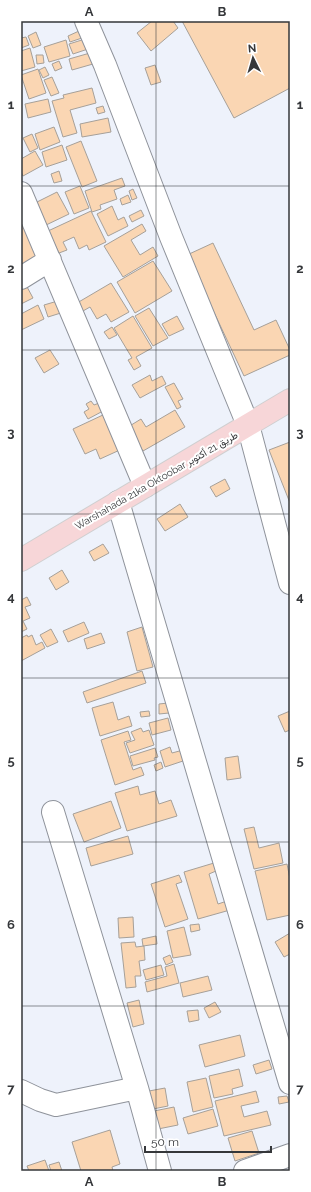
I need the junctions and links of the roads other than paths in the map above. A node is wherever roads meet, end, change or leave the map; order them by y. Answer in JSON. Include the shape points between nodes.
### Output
{"nodes":[{"id":1,"x":86,"y":21,"type":"edge"},
{"id":2,"x":21,"y":193,"type":"edge"},
{"id":3,"x":50,"y":260,"type":"junction"},
{"id":4,"x":21,"y":278,"type":"edge"},
{"id":5,"x":290,"y":400,"type":"edge"},
{"id":6,"x":248,"y":426,"type":"junction"},
{"id":7,"x":144,"y":486,"type":"junction"},
{"id":8,"x":118,"y":502,"type":"junction"},
{"id":9,"x":21,"y":560,"type":"edge"},
{"id":10,"x":289,"y":572,"type":"edge"},
{"id":11,"x":53,"y":812,"type":"dead end"},
{"id":12,"x":290,"y":1083,"type":"edge"},
{"id":13,"x":137,"y":1088,"type":"junction"},
{"id":14,"x":21,"y":1091,"type":"edge"},
{"id":15,"x":290,"y":1155,"type":"edge"},
{"id":16,"x":160,"y":1171,"type":"edge"},
{"id":17,"x":245,"y":1171,"type":"edge"}],
"edges":[{"from":1,"to":6,"type":"street","via":[[170,237]]},
{"from":2,"to":3,"type":"street"},
{"from":3,"to":4,"type":"street"},
{"from":3,"to":7,"type":"street"},
{"from":5,"to":6,"type":"main road","name":"Warshahada 21ka Oktoobar طريق 21 أكتوبر"},
{"from":6,"to":7,"type":"main road","name":"Warshahada 21ka Oktoobar طريق 21 أكتوبر"},
{"from":6,"to":10,"type":"street"},
{"from":7,"to":8,"type":"main road","name":"Warshahada 21ka Oktoobar طريق 21 أكتوبر"},
{"from":8,"to":9,"type":"main road","name":"Warshahada 21ka Oktoobar طريق 21 أكتوبر"},
{"from":8,"to":12,"type":"street"},
{"from":11,"to":13,"type":"street"},
{"from":13,"to":14,"type":"street","via":[[56,1105]]},
{"from":13,"to":16,"type":"street"},
{"from":15,"to":17,"type":"street"}]}
